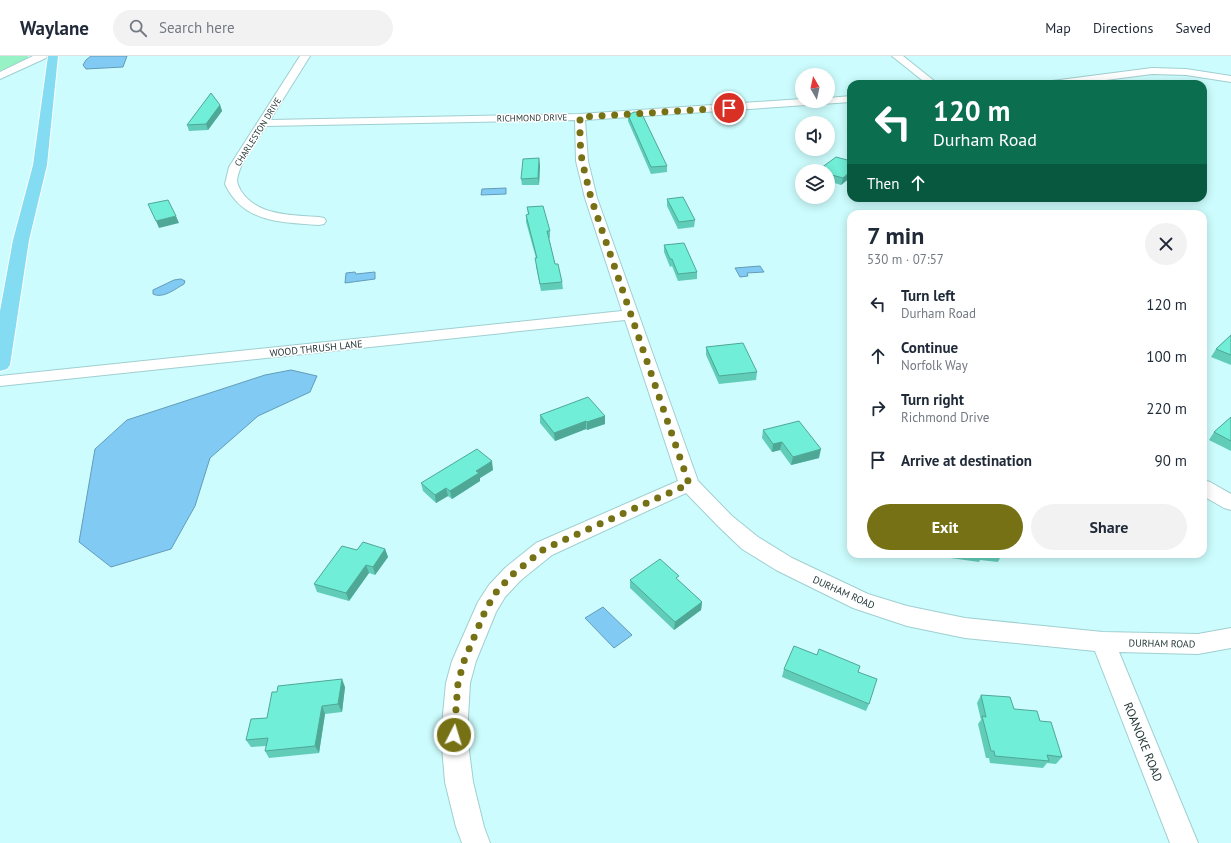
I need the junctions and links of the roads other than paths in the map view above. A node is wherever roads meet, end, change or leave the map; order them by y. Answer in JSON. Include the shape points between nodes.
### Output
{"nodes":[{"id":1,"x":42,"y":56,"type":"edge"},
{"id":2,"x":53,"y":56,"type":"edge"},
{"id":3,"x":305,"y":56,"type":"edge"},
{"id":4,"x":897,"y":56,"type":"edge"},
{"id":5,"x":0,"y":76,"type":"edge"},
{"id":6,"x":1231,"y":79,"type":"edge"},
{"id":7,"x":928,"y":80,"type":"edge"},
{"id":8,"x":1082,"y":80,"type":"edge"},
{"id":9,"x":847,"y":99,"type":"edge"},
{"id":10,"x":835,"y":100,"type":"edge"},
{"id":11,"x":795,"y":103,"type":"edge"},
{"id":12,"x":580,"y":117,"type":"junction"},
{"id":13,"x":263,"y":123,"type":"junction"},
{"id":14,"x":319,"y":221,"type":"dead end"},
{"id":15,"x":631,"y":314,"type":"junction"},
{"id":16,"x":0,"y":364,"type":"edge"},
{"id":17,"x":0,"y":381,"type":"edge"},
{"id":18,"x":689,"y":484,"type":"junction"},
{"id":19,"x":1207,"y":489,"type":"edge"},
{"id":20,"x":1231,"y":503,"type":"edge"},
{"id":21,"x":1231,"y":638,"type":"edge"},
{"id":22,"x":1103,"y":642,"type":"junction"},
{"id":23,"x":476,"y":843,"type":"edge"},
{"id":24,"x":1184,"y":843,"type":"edge"}],
"edges":[{"from":1,"to":5,"type":"street"},
{"from":2,"to":16,"type":"highway","via":[[40,165],[21,240]]},
{"from":3,"to":13,"type":"street","name":"CHARLESTON DRIVE"},
{"from":4,"to":7,"type":"street"},
{"from":6,"to":8,"type":"street","via":[[1159,71]]},
{"from":9,"to":10,"type":"street"},
{"from":11,"to":12,"type":"street","name":"RICHMOND DRIVE"},
{"from":12,"to":13,"type":"street","name":"RICHMOND DRIVE"},
{"from":12,"to":15,"type":"street","name":"DURHAM ROAD","via":[[582,161],[591,198]]},
{"from":13,"to":14,"type":"street","name":"CHARLESTON DRIVE","via":[[235,167],[231,183],[237,196],[250,208],[262,213],[290,219]]},
{"from":15,"to":17,"type":"street","name":"WOOD THRUSH LANE"},
{"from":15,"to":18,"type":"street","name":"DURHAM ROAD"},
{"from":18,"to":22,"type":"street","name":"DURHAM ROAD","via":[[750,543],[784,564],[861,601],[908,616],[965,628]]},
{"from":18,"to":23,"type":"street","via":[[544,549],[513,574],[497,591],[486,609],[464,661],[458,683],[454,735],[459,782]]},
{"from":19,"to":20,"type":"street"},
{"from":21,"to":22,"type":"street","name":"DURHAM ROAD","via":[[1198,644]]},
{"from":22,"to":24,"type":"street","name":"ROANOKE ROAD"}]}
